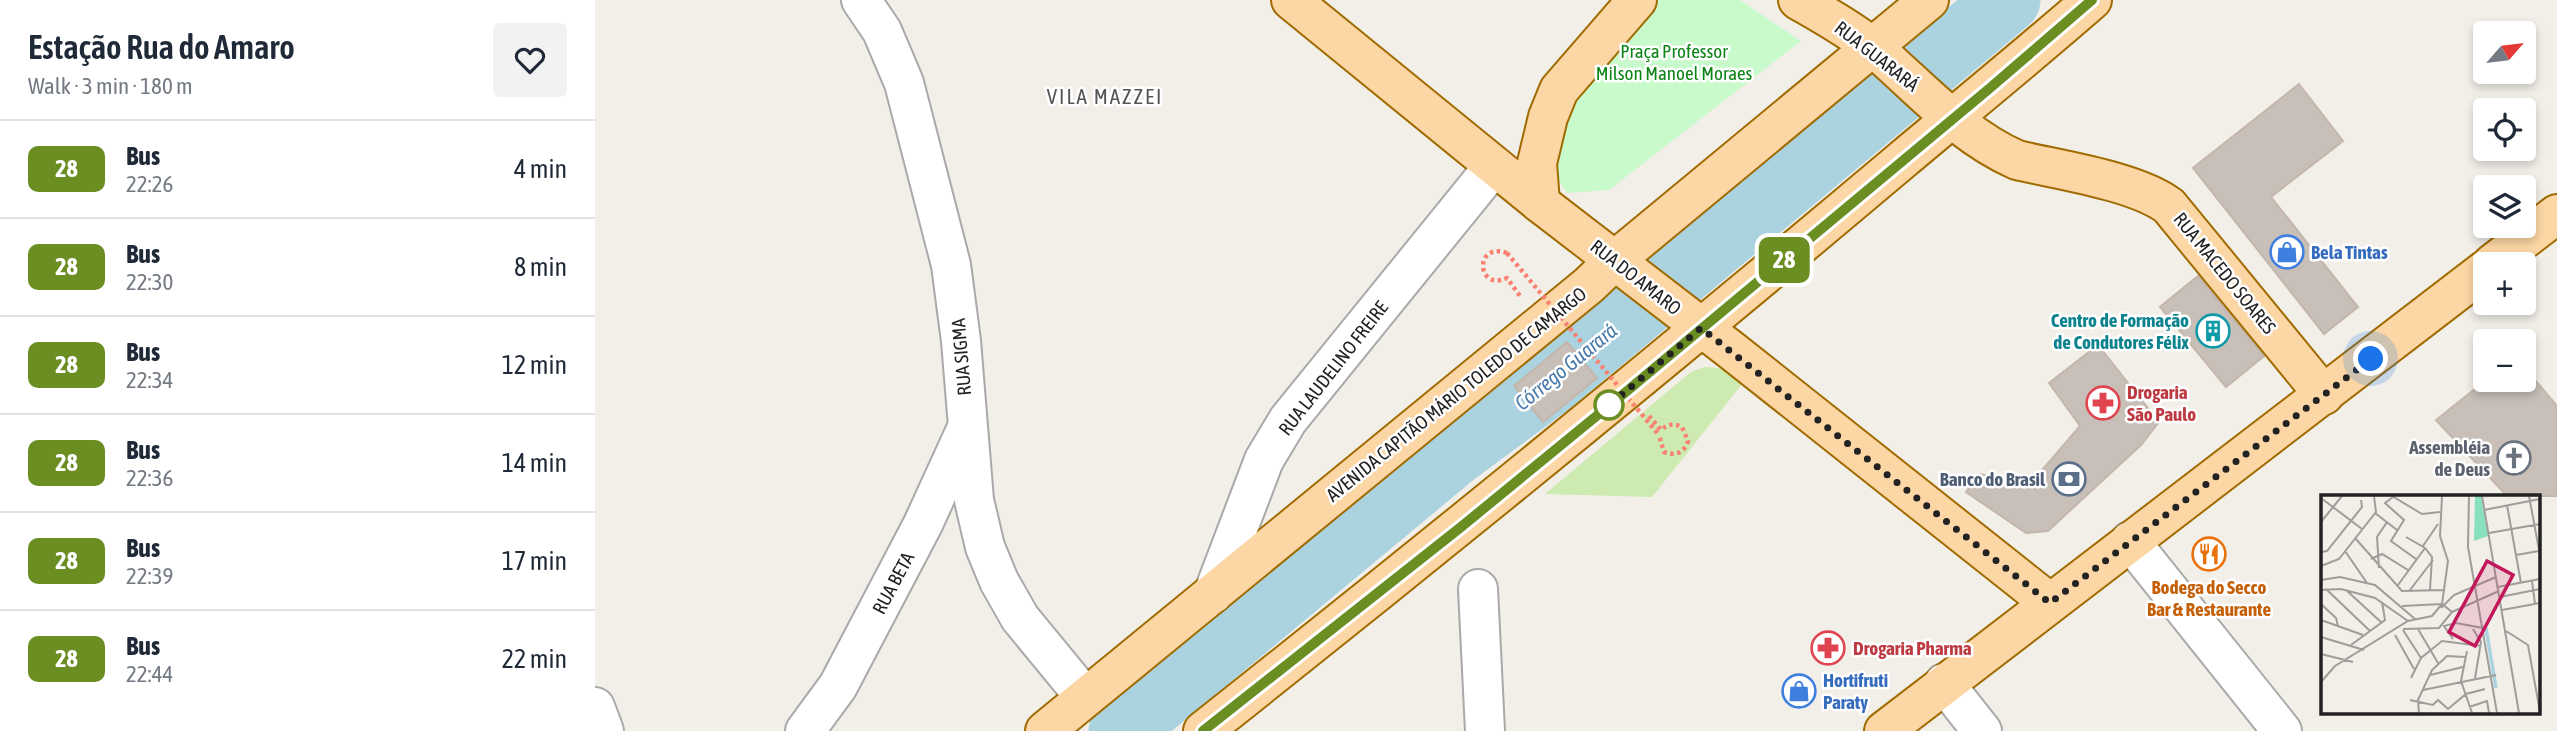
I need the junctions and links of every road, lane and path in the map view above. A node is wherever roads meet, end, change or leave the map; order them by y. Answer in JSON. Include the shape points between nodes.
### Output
{"nodes":[{"id":1,"x":861,"y":0,"type":"edge"},
{"id":2,"x":1291,"y":0,"type":"edge"},
{"id":3,"x":1637,"y":0,"type":"edge"},
{"id":4,"x":1798,"y":0,"type":"edge"},
{"id":5,"x":1929,"y":0,"type":"edge"},
{"id":6,"x":2092,"y":0,"type":"edge"},
{"id":7,"x":1885,"y":59,"type":"junction"},
{"id":8,"x":1940,"y":107,"type":"junction"},
{"id":9,"x":1494,"y":166,"type":"junction"},
{"id":10,"x":1540,"y":203,"type":"junction"},
{"id":11,"x":2557,"y":214,"type":"edge"},
{"id":12,"x":2508,"y":252,"type":"edge"},
{"id":13,"x":1626,"y":270,"type":"junction"},
{"id":14,"x":1507,"y":278,"type":"dead end"},
{"id":15,"x":2473,"y":279,"type":"edge"},
{"id":16,"x":1688,"y":318,"type":"junction"},
{"id":17,"x":2324,"y":395,"type":"junction"},
{"id":18,"x":967,"y":428,"type":"junction"},
{"id":19,"x":1661,"y":430,"type":"dead end"},
{"id":20,"x":2130,"y":541,"type":"junction"},
{"id":21,"x":1478,"y":589,"type":"dead end"},
{"id":22,"x":1213,"y":594,"type":"junction"},
{"id":23,"x":2050,"y":603,"type":"junction"},
{"id":24,"x":1944,"y":683,"type":"junction"},
{"id":25,"x":1085,"y":697,"type":"junction"},
{"id":26,"x":595,"y":707,"type":"edge"},
{"id":27,"x":604,"y":731,"type":"edge"},
{"id":28,"x":805,"y":731,"type":"edge"},
{"id":29,"x":1045,"y":731,"type":"edge"},
{"id":30,"x":1203,"y":731,"type":"edge"},
{"id":31,"x":1485,"y":731,"type":"edge"},
{"id":32,"x":1884,"y":731,"type":"edge"},
{"id":33,"x":1982,"y":731,"type":"edge"},
{"id":34,"x":2282,"y":731,"type":"edge"}],
"edges":[{"from":1,"to":18,"type":"street","name":"RUA SIGMA","via":[[882,32],[904,83],[951,265]]},
{"from":2,"to":9,"type":"main road","name":"RUA DO AMARO"},
{"from":3,"to":10,"type":"main road","via":[[1559,90],[1537,163]]},
{"from":4,"to":7,"type":"main road","name":"RUA GUARARÁ"},
{"from":5,"to":7,"type":"main road","name":"AVENIDA CAPITÃO MÁRIO TOLEDO DE CAMARGO"},
{"from":6,"to":8,"type":"main road","via":[[1990,88]]},
{"from":7,"to":8,"type":"main road","name":"RUA GUARARÁ"},
{"from":7,"to":13,"type":"main road","name":"AVENIDA CAPITÃO MÁRIO TOLEDO DE CAMARGO"},
{"from":8,"to":16,"type":"main road"},
{"from":8,"to":17,"type":"main road","name":"RUA MACEDO SOARES","via":[[1986,145],[2017,160],[2159,198]]},
{"from":9,"to":10,"type":"main road","name":"RUA DO AMARO"},
{"from":9,"to":22,"type":"street","name":"RUA LAUDELINO FREIRE","via":[[1288,420],[1264,460]]},
{"from":10,"to":13,"type":"main road","name":"RUA DO AMARO"},
{"from":11,"to":12,"type":"main road"},
{"from":13,"to":16,"type":"main road","name":"RUA DO AMARO"},
{"from":13,"to":22,"type":"main road","name":"AVENIDA CAPITÃO MÁRIO TOLEDO DE CAMARGO","via":[[1590,285]]},
{"from":14,"to":19,"type":"path","bridge":true,"via":[[1499,282],[1485,274],[1482,266],[1490,252],[1507,253],[1659,435],[1664,452],[1672,455],[1686,448],[1687,433],[1682,427],[1667,425]]},
{"from":15,"to":17,"type":"main road"},
{"from":16,"to":23,"type":"main road","name":"RUA DO AMARO"},
{"from":16,"to":30,"type":"main road","via":[[1461,527]]},
{"from":17,"to":20,"type":"main road"},
{"from":18,"to":25,"type":"street","name":"RUA SIGMA","via":[[974,499],[999,581],[1020,618]]},
{"from":18,"to":28,"type":"street","name":"RUA BETA","via":[[923,524],[838,686]]},
{"from":20,"to":23,"type":"main road"},
{"from":20,"to":34,"type":"street"},
{"from":21,"to":31,"type":"street"},
{"from":22,"to":25,"type":"main road","name":"AVENIDA CAPITÃO MÁRIO TOLEDO DE CAMARGO"},
{"from":23,"to":24,"type":"main road"},
{"from":24,"to":32,"type":"main road"},
{"from":24,"to":33,"type":"street"},
{"from":25,"to":29,"type":"main road","name":"AVENIDA CAPITÃO MÁRIO TOLEDO DE CAMARGO"},
{"from":26,"to":27,"type":"street"}]}
